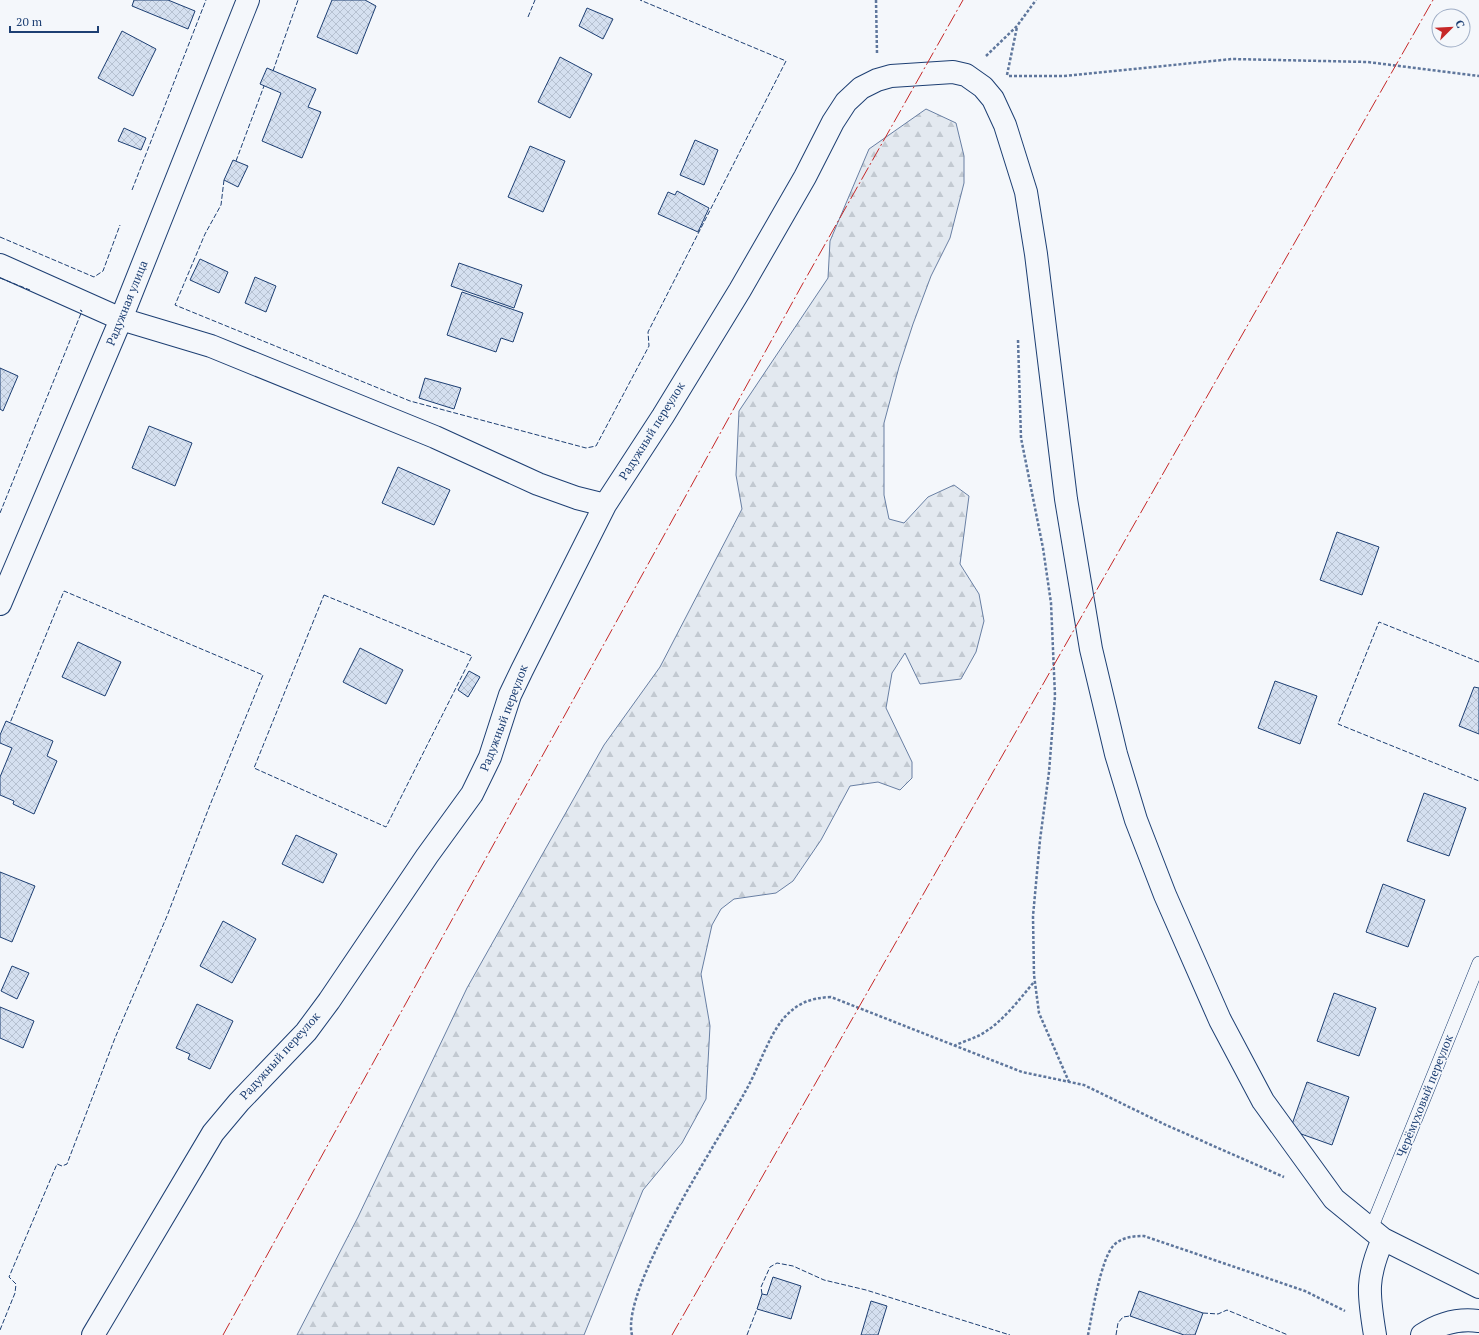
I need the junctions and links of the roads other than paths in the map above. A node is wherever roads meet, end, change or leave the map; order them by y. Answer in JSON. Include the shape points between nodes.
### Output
{"nodes":[{"id":1,"x":248,"y":0,"type":"edge"},
{"id":2,"x":0,"y":265,"type":"edge"},
{"id":3,"x":121,"y":319,"type":"junction"},
{"id":4,"x":605,"y":505,"type":"junction"},
{"id":5,"x":0,"y":604,"type":"edge"},
{"id":6,"x":1479,"y":963,"type":"edge"},
{"id":7,"x":1377,"y":1234,"type":"junction"},
{"id":8,"x":1479,"y":1287,"type":"edge"},
{"id":9,"x":1479,"y":1321,"type":"edge"},
{"id":10,"x":1375,"y":1331,"type":"edge"},
{"id":11,"x":93,"y":1335,"type":"edge"},
{"id":12,"x":1422,"y":1335,"type":"edge"}],
"edges":[{"from":1,"to":3,"type":"street","name":"Радужная улица"},
{"from":2,"to":3,"type":"street"},
{"from":3,"to":4,"type":"street","via":[[211,346],[435,437],[538,484]]},
{"from":3,"to":5,"type":"street","name":"Радужная улица"},
{"from":4,"to":7,"type":"street","name":"Радужный переулок","via":[[740,290],[846,102],[861,88],[877,80],[901,74],[952,72],[966,75],[983,87],[993,99],[1005,125],[1026,192],[1066,499],[1091,649],[1116,754],[1136,820],[1164,895],[1220,1020],[1263,1101],[1334,1199]]},
{"from":4,"to":11,"type":"street","name":"Радужный переулок","via":[[510,695],[482,776],[472,794],[316,1020],[213,1133]]},
{"from":6,"to":7,"type":"lane","name":"Черёмуховый переулок"},
{"from":7,"to":8,"type":"street"},
{"from":7,"to":10,"type":"street","via":[[1370,1276]]},
{"from":9,"to":12,"type":"street","via":[[1458,1320],[1432,1328]]}]}
